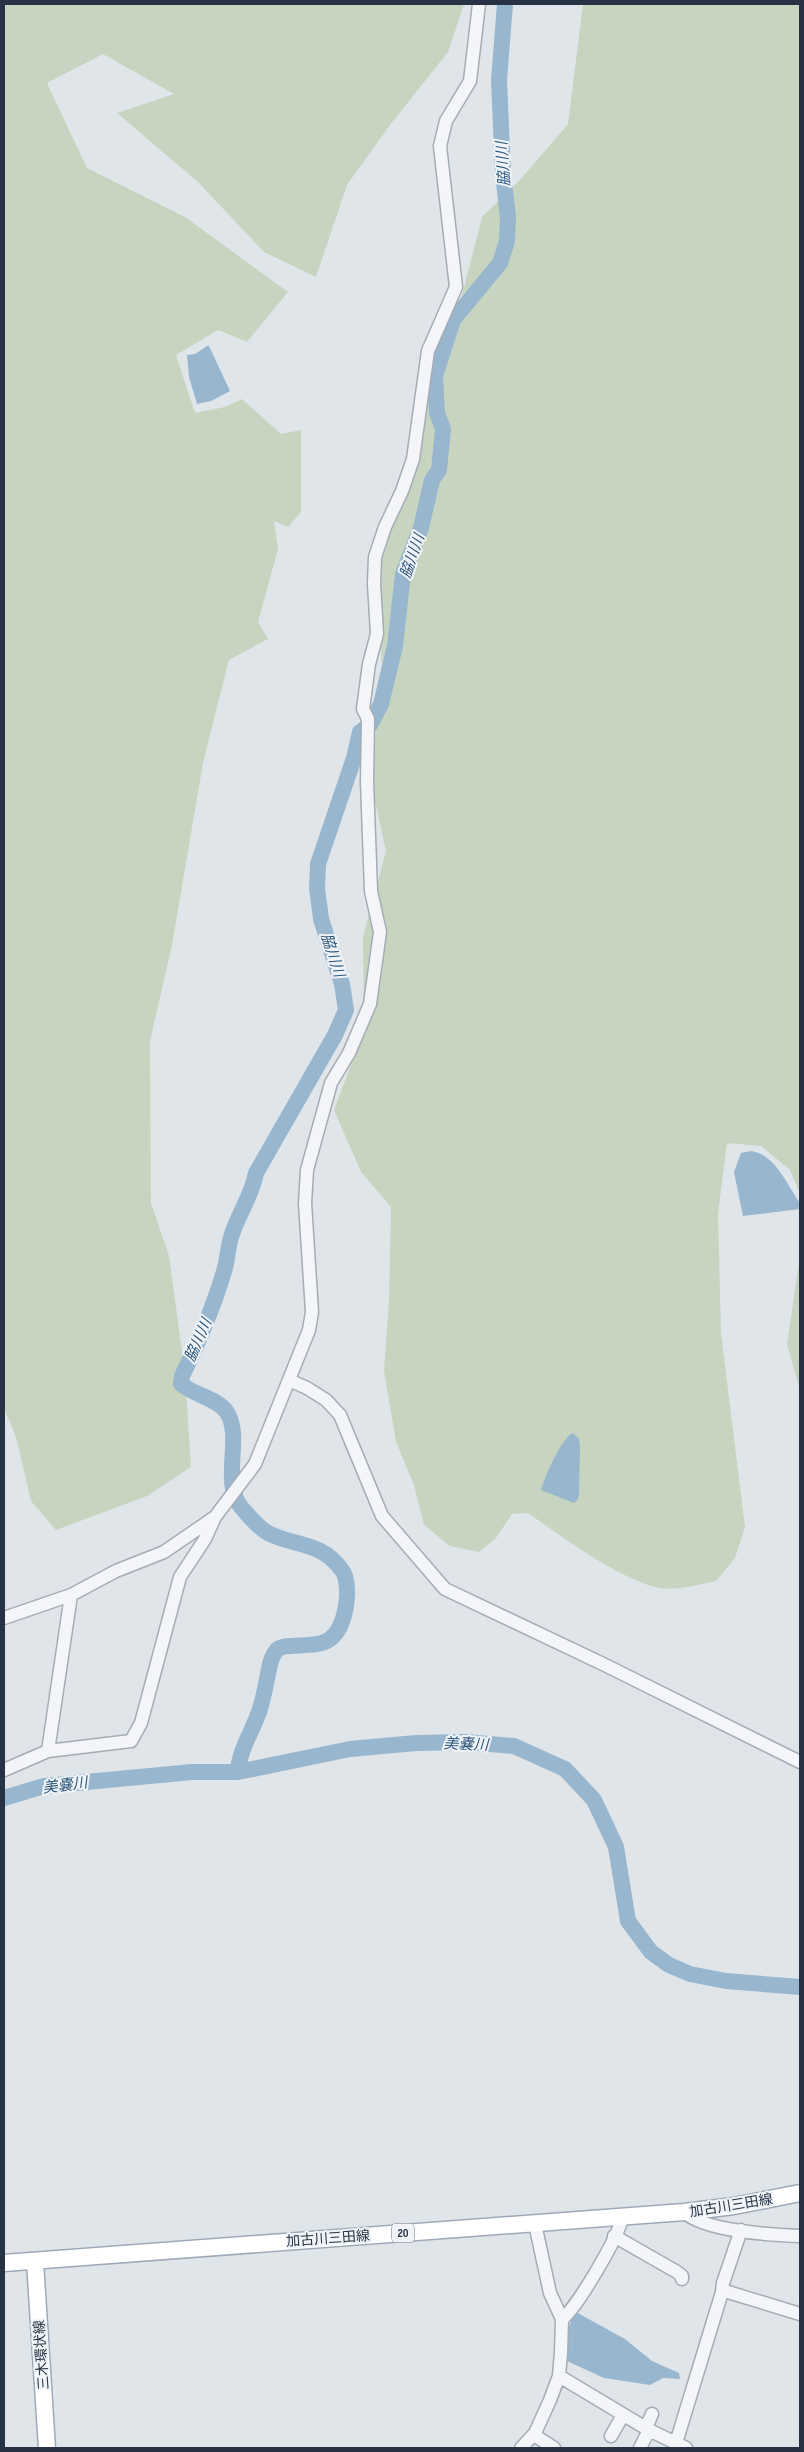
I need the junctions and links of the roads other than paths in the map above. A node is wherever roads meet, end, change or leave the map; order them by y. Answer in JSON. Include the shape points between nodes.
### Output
{"nodes":[{"id":1,"x":479,"y":4,"type":"edge"},
{"id":2,"x":289,"y":1380,"type":"junction"},
{"id":3,"x":215,"y":1517,"type":"junction"},
{"id":4,"x":71,"y":1595,"type":"junction"},
{"id":5,"x":4,"y":1618,"type":"edge"},
{"id":6,"x":48,"y":1751,"type":"junction"},
{"id":7,"x":800,"y":1762,"type":"edge"},
{"id":8,"x":4,"y":1770,"type":"edge"},
{"id":9,"x":800,"y":2193,"type":"edge"},
{"id":10,"x":684,"y":2212,"type":"junction"},
{"id":11,"x":622,"y":2217,"type":"junction"},
{"id":12,"x":535,"y":2224,"type":"junction"},
{"id":13,"x":741,"y":2230,"type":"junction"},
{"id":14,"x":614,"y":2236,"type":"junction"},
{"id":15,"x":800,"y":2236,"type":"edge"},
{"id":16,"x":35,"y":2262,"type":"junction"},
{"id":17,"x":4,"y":2263,"type":"edge"},
{"id":18,"x":682,"y":2279,"type":"dead end"},
{"id":19,"x":722,"y":2292,"type":"junction"},
{"id":20,"x":800,"y":2314,"type":"edge"},
{"id":21,"x":562,"y":2319,"type":"junction"},
{"id":22,"x":559,"y":2376,"type":"junction"},
{"id":23,"x":623,"y":2414,"type":"junction"},
{"id":24,"x":652,"y":2414,"type":"dead end"},
{"id":25,"x":648,"y":2429,"type":"junction"},
{"id":26,"x":534,"y":2435,"type":"junction"},
{"id":27,"x":611,"y":2436,"type":"dead end"},
{"id":28,"x":681,"y":2446,"type":"edge"},
{"id":29,"x":46,"y":2448,"type":"edge"},
{"id":30,"x":521,"y":2448,"type":"edge"},
{"id":31,"x":554,"y":2448,"type":"edge"},
{"id":32,"x":640,"y":2448,"type":"edge"}],
"edges":[{"from":1,"to":2,"type":"street","via":[[470,80],[446,120],[440,146],[456,287],[428,351],[413,459],[376,557],[377,634],[363,709],[368,719],[372,890],[380,932],[370,1004],[349,1053],[331,1083],[307,1170],[305,1203],[312,1312],[309,1330]]},
{"from":2,"to":3,"type":"street","via":[[262,1448]]},
{"from":2,"to":7,"type":"street","via":[[326,1400],[340,1415],[382,1516],[445,1589]]},
{"from":3,"to":4,"type":"street","via":[[164,1552],[116,1571]]},
{"from":3,"to":6,"type":"street","via":[[180,1577],[141,1723],[131,1741]]},
{"from":4,"to":5,"type":"street"},
{"from":4,"to":6,"type":"street"},
{"from":6,"to":8,"type":"street"},
{"from":9,"to":10,"type":"main road","name":"加古川三田線","number":"20"},
{"from":10,"to":11,"type":"main road","name":"加古川三田線","number":"20"},
{"from":10,"to":13,"type":"street","via":[[692,2220]]},
{"from":11,"to":12,"type":"main road","name":"加古川三田線","number":"20"},
{"from":11,"to":14,"type":"street"},
{"from":12,"to":16,"type":"main road","name":"加古川三田線","number":"20"},
{"from":12,"to":21,"type":"street","via":[[550,2293]]},
{"from":13,"to":15,"type":"street"},
{"from":13,"to":19,"type":"street"},
{"from":14,"to":18,"type":"street","via":[[677,2272]]},
{"from":14,"to":21,"type":"street","via":[[590,2282],[569,2314]]},
{"from":16,"to":17,"type":"main road","name":"加古川三田線","number":"20"},
{"from":16,"to":29,"type":"main road","name":"三木環状線"},
{"from":19,"to":20,"type":"street"},
{"from":19,"to":28,"type":"street"},
{"from":21,"to":22,"type":"street"},
{"from":22,"to":23,"type":"street"},
{"from":22,"to":26,"type":"street"},
{"from":23,"to":25,"type":"street"},
{"from":23,"to":27,"type":"street"},
{"from":24,"to":25,"type":"street"},
{"from":25,"to":28,"type":"street"},
{"from":25,"to":32,"type":"street"},
{"from":26,"to":30,"type":"street"},
{"from":26,"to":31,"type":"street"}]}
